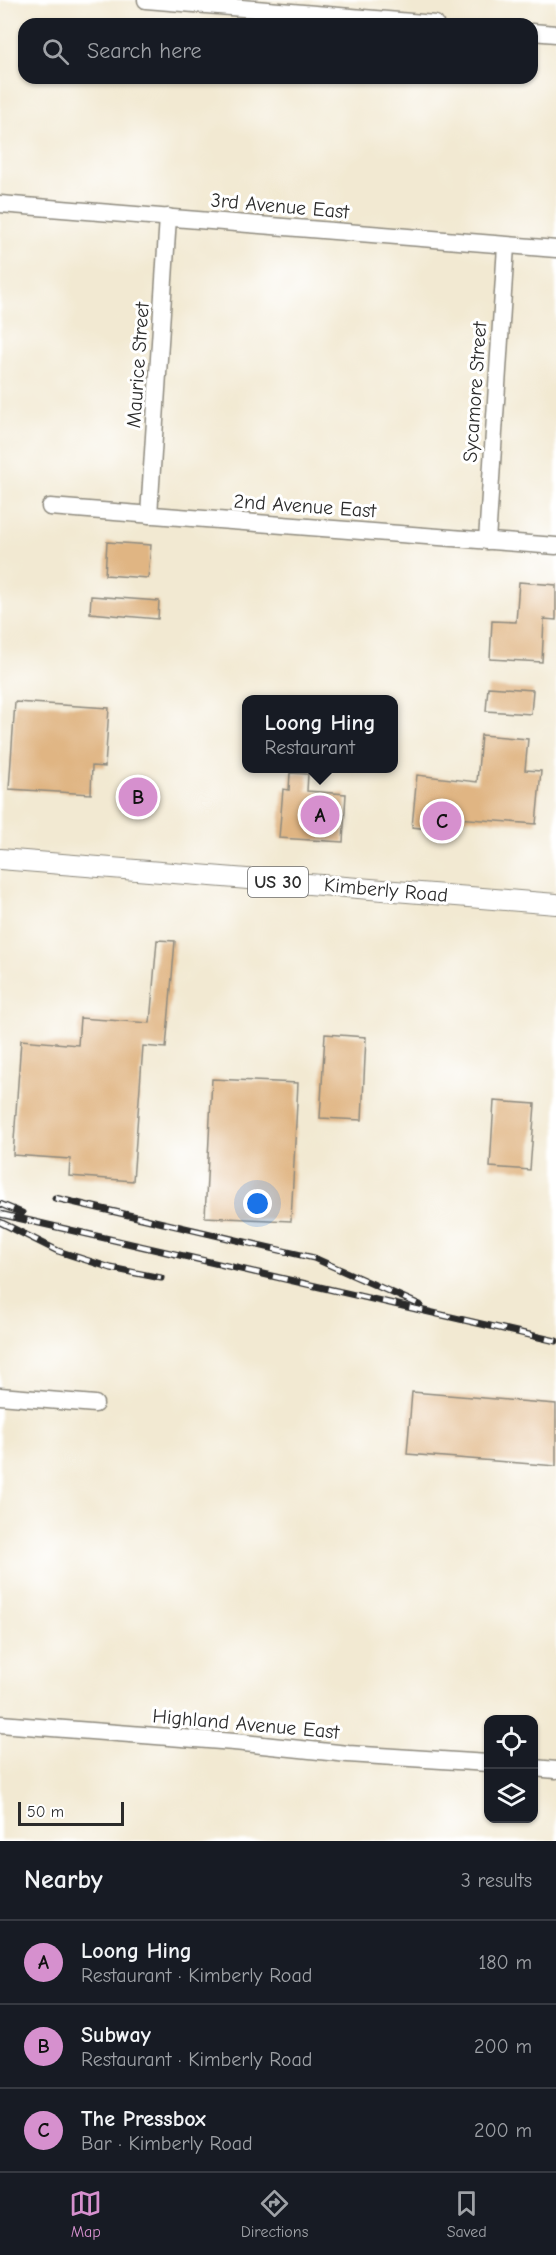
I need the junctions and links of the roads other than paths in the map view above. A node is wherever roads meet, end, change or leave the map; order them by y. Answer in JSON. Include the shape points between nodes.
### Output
{"nodes":[{"id":1,"x":146,"y":0,"type":"edge"},
{"id":2,"x":363,"y":18,"type":"edge"},
{"id":3,"x":538,"y":32,"type":"edge"},
{"id":4,"x":556,"y":34,"type":"edge"},
{"id":5,"x":0,"y":204,"type":"edge"},
{"id":6,"x":168,"y":217,"type":"junction"},
{"id":7,"x":506,"y":246,"type":"junction"},
{"id":8,"x":556,"y":249,"type":"edge"},
{"id":9,"x":50,"y":507,"type":"dead end"},
{"id":10,"x":149,"y":515,"type":"junction"},
{"id":11,"x":487,"y":541,"type":"junction"},
{"id":12,"x":556,"y":546,"type":"edge"},
{"id":13,"x":0,"y":859,"type":"edge"},
{"id":14,"x":556,"y":904,"type":"edge"},
{"id":15,"x":0,"y":1396,"type":"edge"},
{"id":16,"x":95,"y":1404,"type":"dead end"},
{"id":17,"x":0,"y":1724,"type":"edge"},
{"id":18,"x":484,"y":1763,"type":"edge"},
{"id":19,"x":538,"y":1768,"type":"edge"},
{"id":20,"x":556,"y":1770,"type":"edge"}],
"edges":[{"from":1,"to":2,"type":"street"},
{"from":3,"to":4,"type":"street"},
{"from":5,"to":6,"type":"street","name":"3rd Avenue East"},
{"from":6,"to":7,"type":"street","name":"3rd Avenue East"},
{"from":6,"to":10,"type":"street","name":"Maurice Street"},
{"from":7,"to":8,"type":"street","name":"3rd Avenue East"},
{"from":7,"to":11,"type":"street","name":"Sycamore Street"},
{"from":9,"to":10,"type":"street","name":"2nd Avenue East"},
{"from":10,"to":11,"type":"street","name":"2nd Avenue East"},
{"from":11,"to":12,"type":"street","name":"2nd Avenue East"},
{"from":13,"to":14,"type":"main road","name":"Kimberly Road","number":"US 30"},
{"from":15,"to":16,"type":"street"},
{"from":17,"to":18,"type":"street","name":"Highland Avenue East"},
{"from":19,"to":20,"type":"street"}]}
